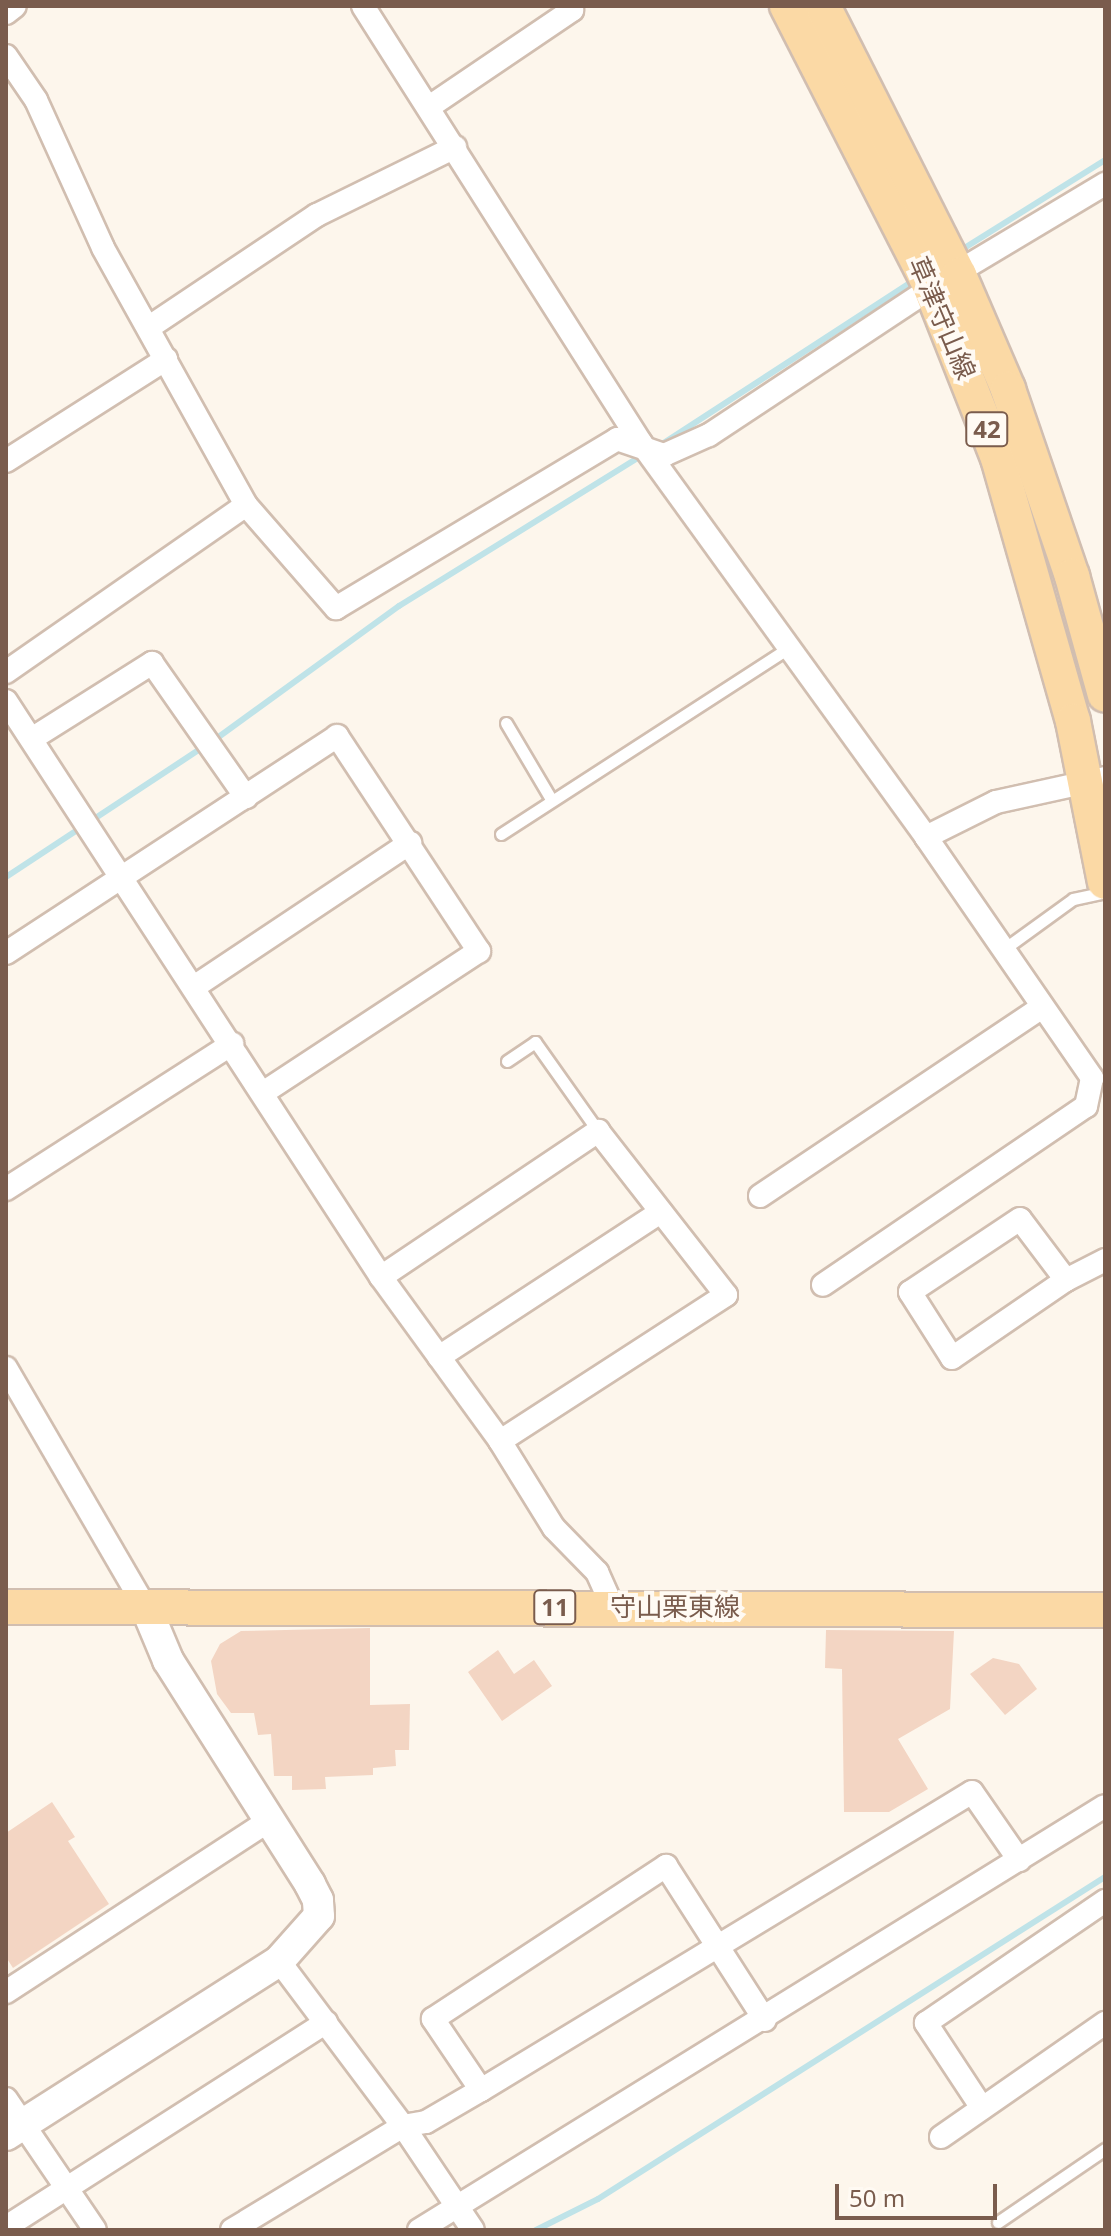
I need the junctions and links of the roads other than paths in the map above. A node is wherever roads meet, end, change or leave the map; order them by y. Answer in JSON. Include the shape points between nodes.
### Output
{"nodes":[{"id":1,"x":15,"y":6,"type":"edge"},
{"id":2,"x":363,"y":6,"type":"edge"},
{"id":3,"x":569,"y":6,"type":"edge"},
{"id":4,"x":787,"y":6,"type":"edge"},
{"id":5,"x":823,"y":6,"type":"edge"},
{"id":6,"x":6,"y":13,"type":"edge"},
{"id":7,"x":6,"y":56,"type":"edge"},
{"id":8,"x":429,"y":107,"type":"junction"},
{"id":9,"x":455,"y":147,"type":"junction"},
{"id":10,"x":1105,"y":184,"type":"edge"},
{"id":11,"x":945,"y":282,"type":"junction"},
{"id":12,"x":151,"y":326,"type":"junction"},
{"id":13,"x":166,"y":359,"type":"junction"},
{"id":14,"x":641,"y":443,"type":"junction"},
{"id":15,"x":6,"y":461,"type":"edge"},
{"id":16,"x":246,"y":505,"type":"junction"},
{"id":17,"x":789,"y":648,"type":"junction"},
{"id":18,"x":7,"y":669,"type":"edge"},
{"id":19,"x":1105,"y":695,"type":"edge"},
{"id":20,"x":6,"y":701,"type":"edge"},
{"id":21,"x":506,"y":723,"type":"dead end"},
{"id":22,"x":33,"y":738,"type":"junction"},
{"id":23,"x":1096,"y":780,"type":"edge"},
{"id":24,"x":246,"y":797,"type":"junction"},
{"id":25,"x":551,"y":799,"type":"junction"},
{"id":26,"x":501,"y":834,"type":"dead end"},
{"id":27,"x":926,"y":837,"type":"junction"},
{"id":28,"x":410,"y":843,"type":"junction"},
{"id":29,"x":123,"y":879,"type":"junction"},
{"id":30,"x":1105,"y":882,"type":"edge"},
{"id":31,"x":1105,"y":892,"type":"edge"},
{"id":32,"x":1004,"y":949,"type":"junction"},
{"id":33,"x":6,"y":953,"type":"edge"},
{"id":34,"x":194,"y":987,"type":"junction"},
{"id":35,"x":1042,"y":1007,"type":"junction"},
{"id":36,"x":232,"y":1044,"type":"junction"},
{"id":37,"x":507,"y":1061,"type":"dead end"},
{"id":38,"x":263,"y":1093,"type":"junction"},
{"id":39,"x":598,"y":1131,"type":"junction"},
{"id":40,"x":6,"y":1189,"type":"edge"},
{"id":41,"x":760,"y":1196,"type":"dead end"},
{"id":42,"x":661,"y":1212,"type":"junction"},
{"id":43,"x":1105,"y":1260,"type":"edge"},
{"id":44,"x":381,"y":1277,"type":"junction"},
{"id":45,"x":1066,"y":1280,"type":"junction"},
{"id":46,"x":823,"y":1285,"type":"dead end"},
{"id":47,"x":439,"y":1357,"type":"junction"},
{"id":48,"x":6,"y":1368,"type":"edge"},
{"id":49,"x":500,"y":1441,"type":"junction"},
{"id":50,"x":612,"y":1606,"type":"junction"},
{"id":51,"x":6,"y":1607,"type":"edge"},
{"id":52,"x":147,"y":1610,"type":"junction"},
{"id":53,"x":1105,"y":1610,"type":"edge"},
{"id":54,"x":1105,"y":1806,"type":"edge"},
{"id":55,"x":270,"y":1820,"type":"junction"},
{"id":56,"x":1019,"y":1860,"type":"junction"},
{"id":57,"x":1105,"y":1901,"type":"edge"},
{"id":58,"x":718,"y":1946,"type":"junction"},
{"id":59,"x":279,"y":1961,"type":"junction"},
{"id":60,"x":6,"y":1992,"type":"edge"},
{"id":61,"x":765,"y":2020,"type":"junction"},
{"id":62,"x":326,"y":2022,"type":"junction"},
{"id":63,"x":1105,"y":2023,"type":"edge"},
{"id":64,"x":481,"y":2090,"type":"junction"},
{"id":65,"x":6,"y":2099,"type":"edge"},
{"id":66,"x":982,"y":2108,"type":"junction"},
{"id":67,"x":403,"y":2126,"type":"junction"},
{"id":68,"x":14,"y":2130,"type":"edge"},
{"id":69,"x":941,"y":2137,"type":"dead end"},
{"id":70,"x":1105,"y":2149,"type":"edge"},
{"id":71,"x":66,"y":2188,"type":"junction"},
{"id":72,"x":457,"y":2207,"type":"junction"},
{"id":73,"x":998,"y":2222,"type":"dead end"},
{"id":74,"x":6,"y":2227,"type":"edge"},
{"id":75,"x":95,"y":2230,"type":"edge"},
{"id":76,"x":232,"y":2230,"type":"edge"},
{"id":77,"x":419,"y":2230,"type":"edge"},
{"id":78,"x":473,"y":2230,"type":"edge"}],
"edges":[{"from":1,"to":6,"type":"street"},
{"from":2,"to":8,"type":"street"},
{"from":3,"to":8,"type":"street","via":[[572,10]]},
{"from":4,"to":11,"type":"main road","name":"草津守山線","number":"42"},
{"from":5,"to":11,"type":"main road","name":"草津守山線","number":"42"},
{"from":7,"to":12,"type":"street","via":[[36,100],[103,248]]},
{"from":8,"to":9,"type":"street"},
{"from":9,"to":12,"type":"street","via":[[317,215]]},
{"from":9,"to":14,"type":"street"},
{"from":10,"to":11,"type":"street"},
{"from":11,"to":14,"type":"street","via":[[709,435],[664,455]]},
{"from":11,"to":19,"type":"main road","name":"草津守山線","number":"42","via":[[1030,448]]},
{"from":11,"to":23,"type":"main road","name":"草津守山線","number":"42"},
{"from":12,"to":13,"type":"street"},
{"from":13,"to":15,"type":"street"},
{"from":13,"to":16,"type":"street"},
{"from":14,"to":16,"type":"street","via":[[617,439],[336,608]]},
{"from":14,"to":17,"type":"street"},
{"from":16,"to":18,"type":"street"},
{"from":17,"to":25,"type":"lane"},
{"from":17,"to":27,"type":"street"},
{"from":20,"to":22,"type":"street"},
{"from":21,"to":25,"type":"lane"},
{"from":22,"to":24,"type":"street","via":[[152,663]]},
{"from":22,"to":29,"type":"street"},
{"from":23,"to":27,"type":"street","via":[[996,802]]},
{"from":23,"to":30,"type":"main road","name":"草津守山線","number":"42"},
{"from":24,"to":28,"type":"street","via":[[337,736]]},
{"from":24,"to":29,"type":"street"},
{"from":25,"to":26,"type":"lane"},
{"from":27,"to":32,"type":"street"},
{"from":28,"to":34,"type":"street"},
{"from":28,"to":38,"type":"street","via":[[479,951]]},
{"from":29,"to":33,"type":"street"},
{"from":29,"to":34,"type":"street"},
{"from":31,"to":32,"type":"lane","via":[[1073,899]]},
{"from":32,"to":35,"type":"street"},
{"from":34,"to":36,"type":"street"},
{"from":35,"to":41,"type":"street"},
{"from":35,"to":46,"type":"street","via":[[1092,1078],[1086,1106]]},
{"from":36,"to":38,"type":"street"},
{"from":36,"to":40,"type":"street"},
{"from":37,"to":39,"type":"lane","via":[[535,1042]]},
{"from":38,"to":44,"type":"street"},
{"from":39,"to":42,"type":"street"},
{"from":39,"to":44,"type":"street"},
{"from":42,"to":47,"type":"street"},
{"from":42,"to":49,"type":"street","via":[[726,1295]]},
{"from":43,"to":45,"type":"street"},
{"from":44,"to":47,"type":"street"},
{"from":45,"to":45,"type":"street","via":[[952,1358],[910,1292],[1020,1219]]},
{"from":47,"to":49,"type":"street"},
{"from":48,"to":52,"type":"street"},
{"from":49,"to":50,"type":"street","via":[[554,1528],[597,1572]]},
{"from":50,"to":52,"type":"main road","name":"守山栗東線","number":"11"},
{"from":50,"to":53,"type":"main road","name":"守山栗東線","number":"11"},
{"from":51,"to":52,"type":"main road","name":"守山栗東線","number":"11"},
{"from":52,"to":55,"type":"street","via":[[168,1660]]},
{"from":54,"to":56,"type":"street"},
{"from":55,"to":59,"type":"street","via":[[318,1900],[319,1916]]},
{"from":55,"to":60,"type":"street"},
{"from":56,"to":58,"type":"street","via":[[972,1792]]},
{"from":56,"to":61,"type":"street"},
{"from":57,"to":66,"type":"street","via":[[926,2023]]},
{"from":58,"to":61,"type":"street"},
{"from":58,"to":64,"type":"street"},
{"from":58,"to":64,"type":"street","via":[[666,1866],[433,2019]]},
{"from":59,"to":62,"type":"street"},
{"from":59,"to":68,"type":"street"},
{"from":61,"to":72,"type":"street"},
{"from":62,"to":67,"type":"street"},
{"from":62,"to":71,"type":"street"},
{"from":63,"to":66,"type":"street"},
{"from":64,"to":67,"type":"street","via":[[426,2122]]},
{"from":65,"to":68,"type":"street"},
{"from":66,"to":69,"type":"street"},
{"from":67,"to":72,"type":"street"},
{"from":67,"to":76,"type":"street"},
{"from":68,"to":71,"type":"street"},
{"from":70,"to":73,"type":"lane"},
{"from":71,"to":74,"type":"street"},
{"from":71,"to":75,"type":"street"},
{"from":72,"to":77,"type":"street"},
{"from":72,"to":78,"type":"street"}]}
